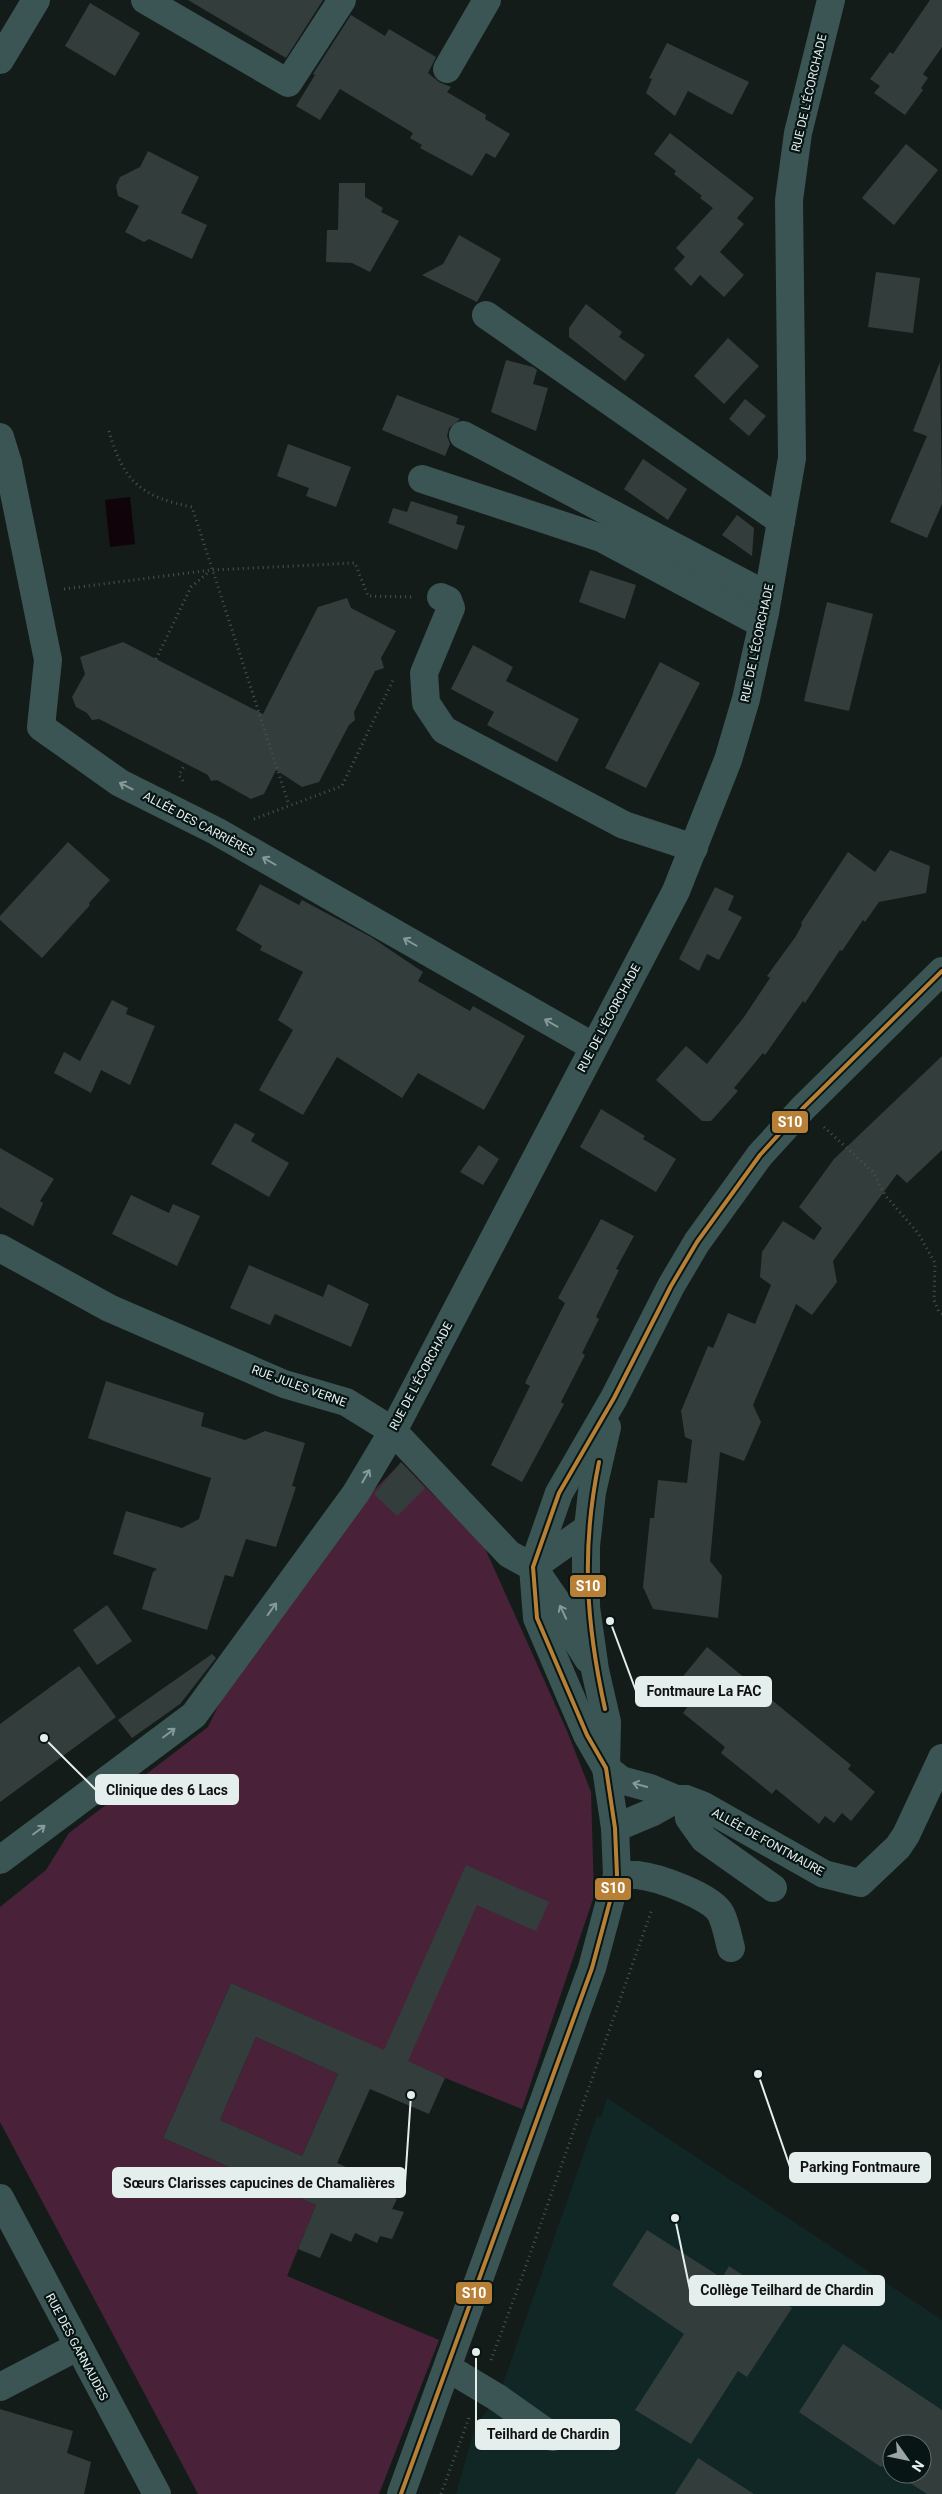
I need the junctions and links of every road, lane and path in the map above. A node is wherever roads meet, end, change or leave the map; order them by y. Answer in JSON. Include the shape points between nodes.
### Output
{"nodes":[{"id":1,"x":36,"y":0,"type":"edge"},
{"id":2,"x":145,"y":0,"type":"edge"},
{"id":3,"x":342,"y":0,"type":"edge"},
{"id":4,"x":487,"y":0,"type":"edge"},
{"id":5,"x":831,"y":0,"type":"edge"},
{"id":6,"x":0,"y":60,"type":"edge"},
{"id":7,"x":447,"y":69,"type":"dead end"},
{"id":8,"x":486,"y":315,"type":"dead end"},
{"id":9,"x":109,"y":430,"type":"dead end"},
{"id":10,"x":463,"y":435,"type":"dead end"},
{"id":11,"x":0,"y":437,"type":"edge"},
{"id":12,"x":4,"y":464,"type":"edge"},
{"id":13,"x":422,"y":479,"type":"dead end"},
{"id":14,"x":781,"y":521,"type":"junction"},
{"id":15,"x":211,"y":570,"type":"junction"},
{"id":16,"x":57,"y":590,"type":"dead end"},
{"id":17,"x":768,"y":596,"type":"junction"},
{"id":18,"x":441,"y":597,"type":"joint"},
{"id":19,"x":762,"y":624,"type":"junction"},
{"id":20,"x":156,"y":659,"type":"dead end"},
{"id":21,"x":396,"y":674,"type":"dead end"},
{"id":22,"x":185,"y":764,"type":"dead end"},
{"id":23,"x":185,"y":784,"type":"dead end"},
{"id":24,"x":289,"y":805,"type":"junction"},
{"id":25,"x":252,"y":819,"type":"dead end"},
{"id":26,"x":694,"y":848,"type":"junction"},
{"id":27,"x":942,"y":971,"type":"edge"},
{"id":28,"x":594,"y":1047,"type":"junction"},
{"id":29,"x":803,"y":1108,"type":"junction"},
{"id":30,"x":0,"y":1248,"type":"edge"},
{"id":31,"x":942,"y":1314,"type":"edge"},
{"id":32,"x":614,"y":1398,"type":"junction"},
{"id":33,"x":392,"y":1431,"type":"junction"},
{"id":34,"x":588,"y":1528,"type":"junction"},
{"id":35,"x":532,"y":1567,"type":"junction"},
{"id":36,"x":595,"y":1670,"type":"junction"},
{"id":37,"x":942,"y":1758,"type":"edge"},
{"id":38,"x":606,"y":1768,"type":"junction"},
{"id":39,"x":681,"y":1799,"type":"junction"},
{"id":40,"x":615,"y":1828,"type":"junction"},
{"id":41,"x":0,"y":1860,"type":"edge"},
{"id":42,"x":618,"y":1876,"type":"junction"},
{"id":43,"x":662,"y":1881,"type":"junction"},
{"id":44,"x":773,"y":1888,"type":"dead end"},
{"id":45,"x":731,"y":1948,"type":"dead end"},
{"id":46,"x":0,"y":2198,"type":"edge"},
{"id":47,"x":77,"y":2347,"type":"junction"},
{"id":48,"x":448,"y":2368,"type":"junction"},
{"id":49,"x":0,"y":2387,"type":"edge"},
{"id":50,"x":481,"y":2387,"type":"junction"},
{"id":51,"x":553,"y":2437,"type":"dead end"},
{"id":52,"x":157,"y":2494,"type":"edge"},
{"id":53,"x":401,"y":2494,"type":"edge"},
{"id":54,"x":441,"y":2494,"type":"edge"}],
"edges":[{"from":1,"to":6,"type":"street"},
{"from":2,"to":3,"type":"street","via":[[288,83]]},
{"from":4,"to":7,"type":"street"},
{"from":5,"to":14,"type":"street","name":"RUE DE L'ÉCORCHADE","via":[[798,133],[789,200],[792,458]]},
{"from":8,"to":14,"type":"street"},
{"from":9,"to":15,"type":"path","via":[[122,468],[137,485],[164,502],[192,507]]},
{"from":10,"to":17,"type":"street"},
{"from":11,"to":12,"type":"street"},
{"from":28,"to":12,"type":"street","name":"ALLÉE DES CARRIÈRES","one_way":true,"via":[[216,831],[120,783],[42,727],[48,660]]},
{"from":13,"to":19,"type":"street","via":[[601,538]]},
{"from":14,"to":17,"type":"street","name":"RUE DE L'ÉCORCHADE"},
{"from":15,"to":16,"type":"path"},
{"from":15,"to":18,"type":"path","via":[[355,563],[368,596]]},
{"from":15,"to":20,"type":"path","via":[[191,587]]},
{"from":15,"to":24,"type":"path"},
{"from":17,"to":19,"type":"street","name":"RUE DE L'ÉCORCHADE"},
{"from":18,"to":26,"type":"street","via":[[448,600],[451,608],[424,673],[426,704],[444,730],[624,825]]},
{"from":19,"to":26,"type":"street","name":"RUE DE L'ÉCORCHADE","via":[[746,699],[728,760]]},
{"from":21,"to":24,"type":"path","via":[[342,786]]},
{"from":22,"to":23,"type":"path","via":[[179,775]]},
{"from":24,"to":25,"type":"path"},
{"from":26,"to":28,"type":"street","name":"RUE DE L'ÉCORCHADE","via":[[676,891]]},
{"from":27,"to":29,"type":"street"},
{"from":28,"to":33,"type":"street","name":"RUE DE L'ÉCORCHADE"},
{"from":29,"to":31,"type":"path","via":[[873,1172],[885,1195],[918,1233],[935,1263],[934,1300]]},
{"from":29,"to":32,"type":"street","via":[[760,1155],[697,1242]]},
{"from":30,"to":33,"type":"street","name":"RUE JULES VERNE","via":[[109,1308],[284,1384],[346,1402]]},
{"from":32,"to":34,"type":"street","via":[[592,1492]]},
{"from":32,"to":35,"type":"street","via":[[559,1493]]},
{"from":33,"to":35,"type":"street","name":"RUE JULES VERNE","via":[[509,1554]]},
{"from":41,"to":33,"type":"street","name":"RUE DE L'ÉCORCHADE","one_way":true,"via":[[194,1715],[356,1493]]},
{"from":34,"to":35,"type":"street"},
{"from":34,"to":36,"type":"street","via":[[586,1607]]},
{"from":36,"to":35,"type":"street","one_way":true,"via":[[559,1605]]},
{"from":35,"to":38,"type":"street","via":[[537,1618],[587,1735]]},
{"from":36,"to":38,"type":"street","via":[[607,1722]]},
{"from":37,"to":39,"type":"street","name":"ALLÉE DE FONTMAURE","via":[[906,1835],[898,1847],[860,1883],[824,1874],[718,1813]]},
{"from":39,"to":38,"type":"street","one_way":true,"via":[[621,1780]]},
{"from":38,"to":40,"type":"street"},
{"from":39,"to":40,"type":"street"},
{"from":39,"to":44,"type":"street","via":[[689,1818],[704,1839]]},
{"from":40,"to":42,"type":"street"},
{"from":42,"to":43,"type":"street","via":[[638,1875]]},
{"from":42,"to":48,"type":"street","via":[[592,1968]]},
{"from":43,"to":45,"type":"street","via":[[709,1902],[720,1913]]},
{"from":43,"to":50,"type":"path"},
{"from":46,"to":47,"type":"street","name":"RUE DES GARNAUDES"},
{"from":47,"to":49,"type":"street"},
{"from":47,"to":52,"type":"street","name":"RUE DES GARNAUDES"},
{"from":48,"to":50,"type":"street"},
{"from":48,"to":53,"type":"street"},
{"from":50,"to":51,"type":"street"},
{"from":50,"to":54,"type":"path"}]}
